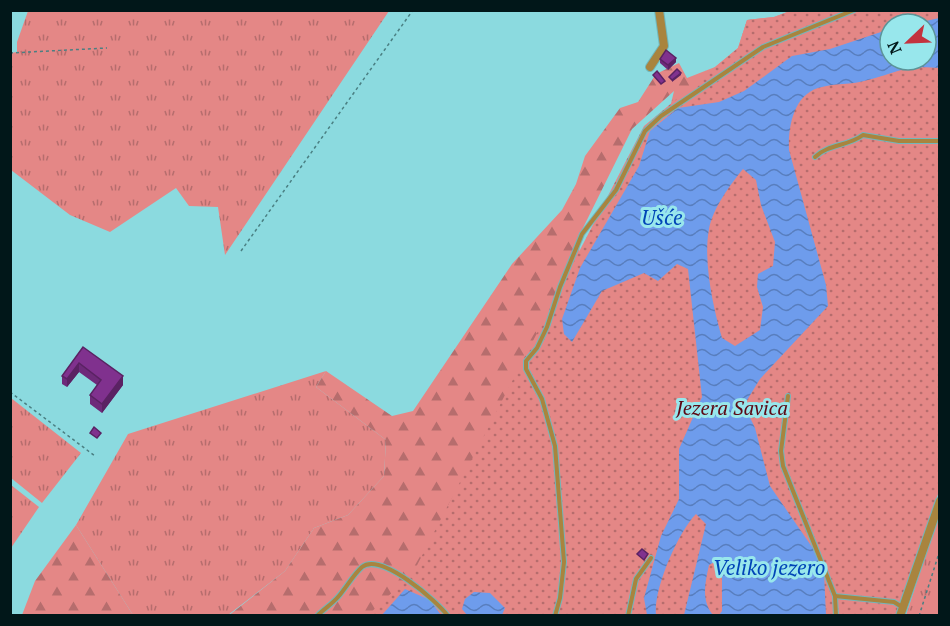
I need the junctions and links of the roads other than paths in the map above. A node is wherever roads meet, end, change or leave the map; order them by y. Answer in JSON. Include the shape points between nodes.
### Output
{"nodes":[{"id":1,"x":659,"y":10,"type":"edge"},
{"id":2,"x":854,"y":10,"type":"edge"},
{"id":3,"x":650,"y":67,"type":"dead end"},
{"id":4,"x":939,"y":141,"type":"edge"},
{"id":5,"x":815,"y":157,"type":"dead end"},
{"id":6,"x":788,"y":396,"type":"dead end"},
{"id":7,"x":939,"y":501,"type":"edge"},
{"id":8,"x":651,"y":558,"type":"dead end"},
{"id":9,"x":835,"y":596,"type":"junction"},
{"id":10,"x":902,"y":611,"type":"edge"},
{"id":11,"x":317,"y":615,"type":"edge"},
{"id":12,"x":448,"y":615,"type":"edge"},
{"id":13,"x":555,"y":615,"type":"edge"},
{"id":14,"x":628,"y":615,"type":"edge"},
{"id":15,"x":836,"y":615,"type":"edge"}],
"edges":[{"from":1,"to":3,"type":"street","via":[[664,46]]},
{"from":2,"to":13,"type":"lane","via":[[763,47],[661,116],[645,131],[616,190],[582,234],[547,327],[526,361],[526,369],[543,399],[555,446],[564,562]]},
{"from":4,"to":5,"type":"lane","via":[[899,141],[863,135],[855,142],[820,151]]},
{"from":6,"to":9,"type":"lane","via":[[781,451],[783,466]]},
{"from":7,"to":10,"type":"street"},
{"from":8,"to":14,"type":"lane","via":[[636,579]]},
{"from":9,"to":10,"type":"lane","via":[[894,602]]},
{"from":9,"to":15,"type":"lane"},
{"from":11,"to":12,"type":"lane","via":[[368,564],[389,568],[439,603]]}]}
